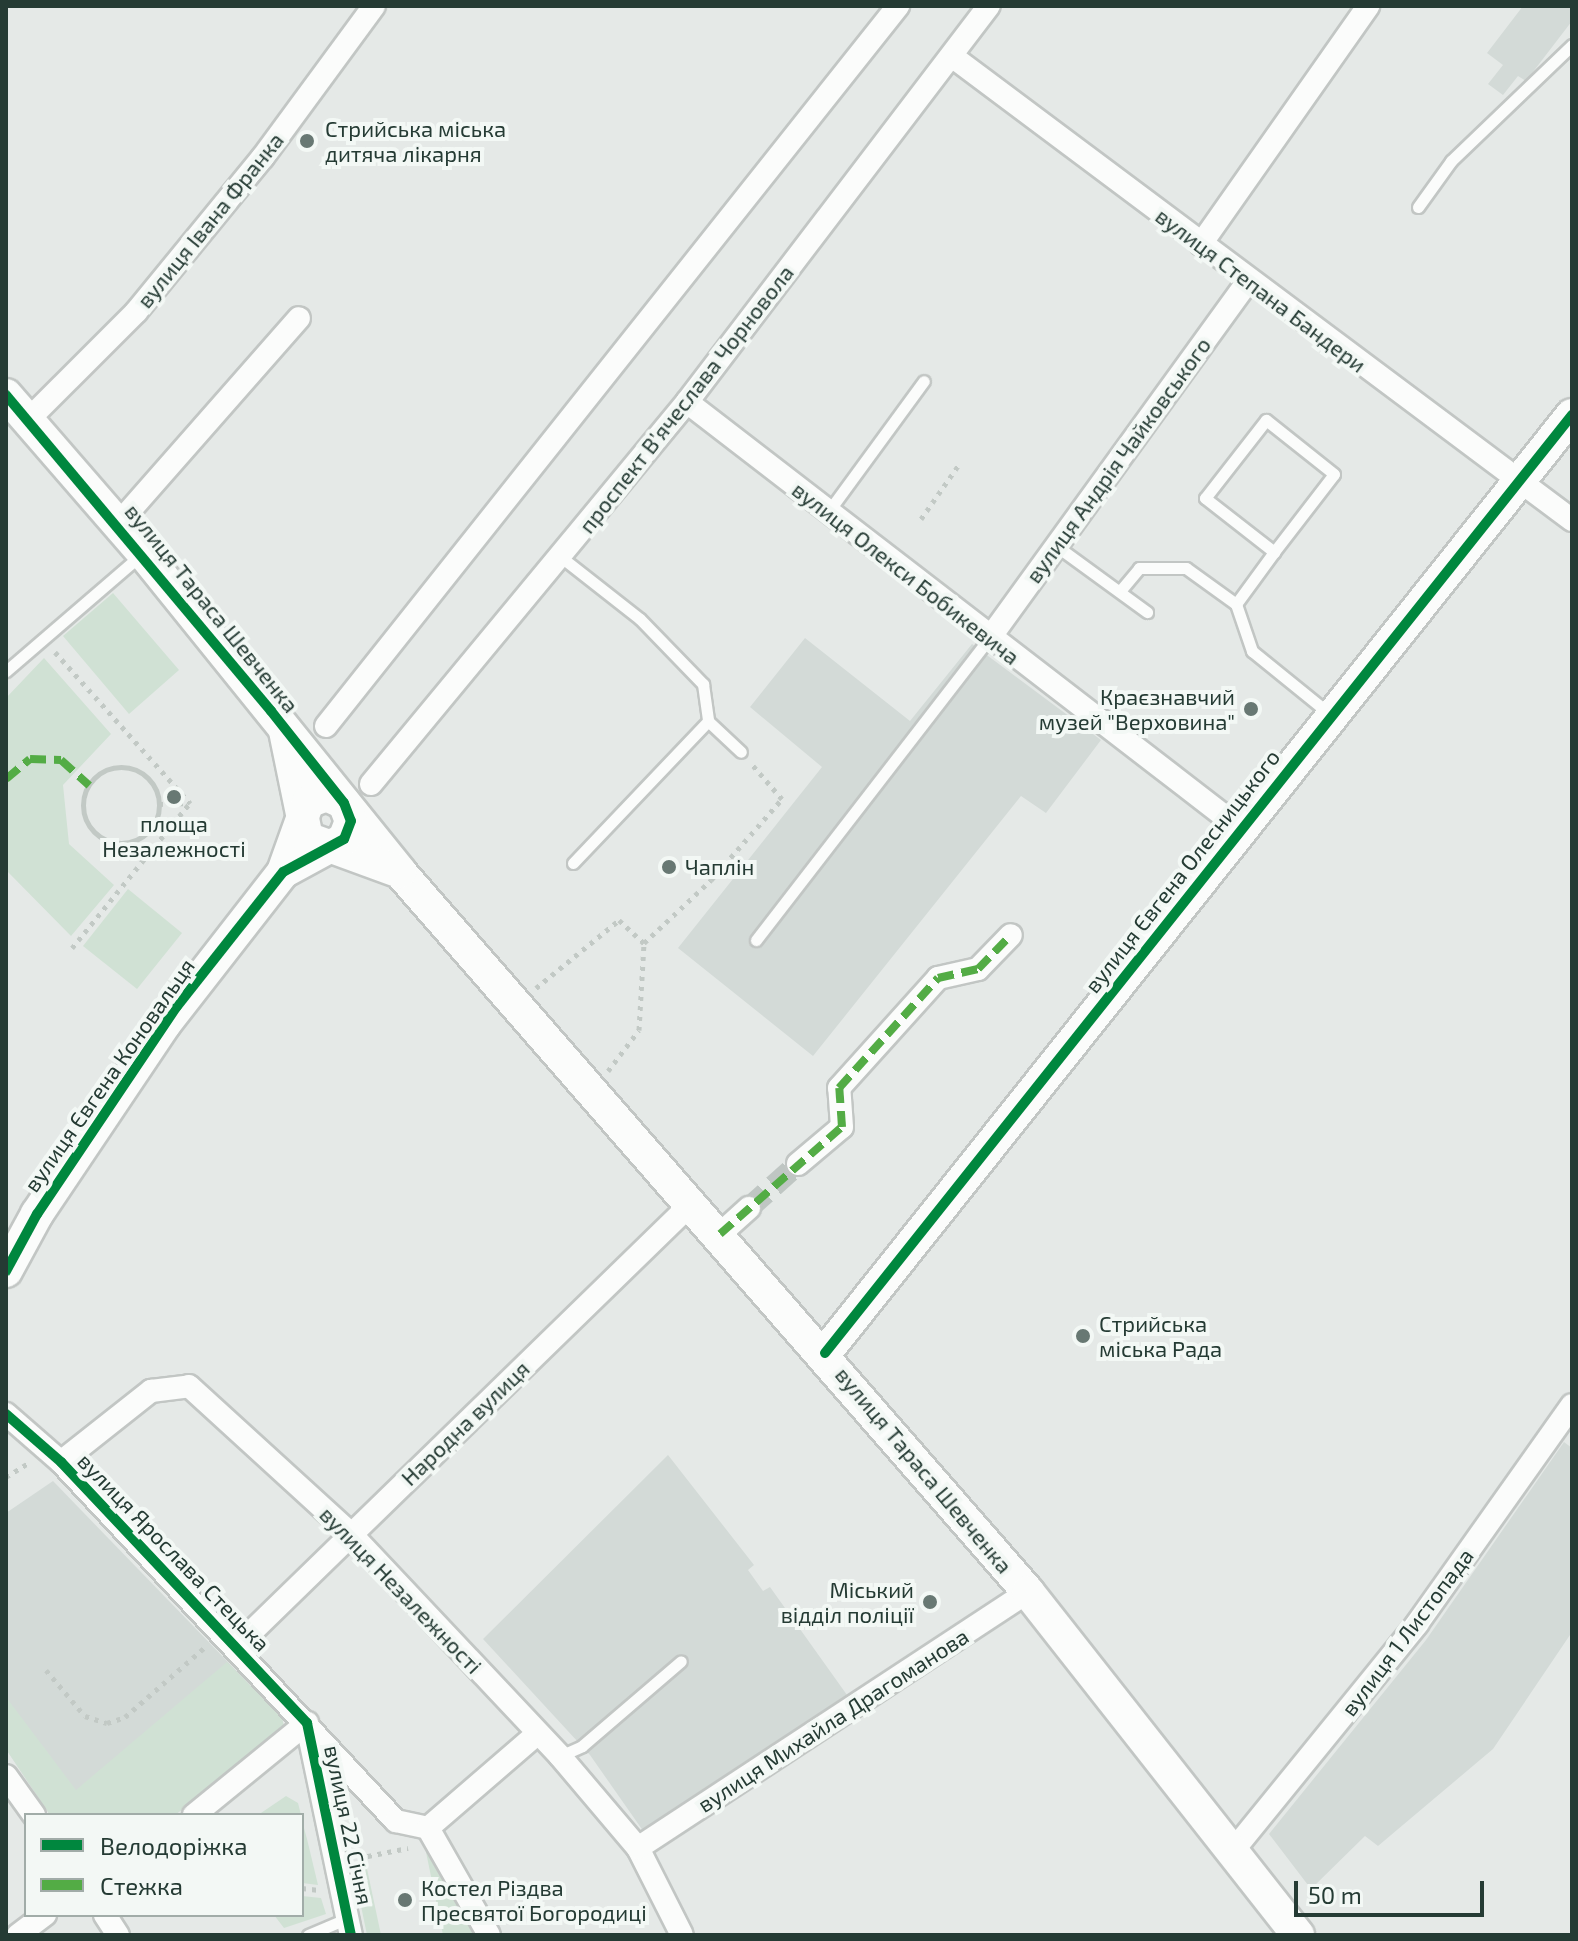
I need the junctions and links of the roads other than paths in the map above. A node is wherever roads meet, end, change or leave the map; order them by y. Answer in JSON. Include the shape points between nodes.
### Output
{"nodes":[{"id":1,"x":374,"y":6,"type":"edge"},
{"id":2,"x":898,"y":6,"type":"edge"},
{"id":3,"x":989,"y":6,"type":"edge"},
{"id":4,"x":1368,"y":6,"type":"edge"},
{"id":5,"x":1572,"y":45,"type":"edge"},
{"id":6,"x":953,"y":57,"type":"junction"},
{"id":7,"x":1418,"y":207,"type":"dead end"},
{"id":8,"x":1201,"y":244,"type":"junction"},
{"id":9,"x":1248,"y":281,"type":"junction"},
{"id":10,"x":299,"y":318,"type":"dead end"},
{"id":11,"x":924,"y":381,"type":"dead end"},
{"id":12,"x":6,"y":395,"type":"edge"},
{"id":13,"x":687,"y":402,"type":"junction"},
{"id":14,"x":1572,"y":415,"type":"edge"},
{"id":15,"x":29,"y":419,"type":"junction"},
{"id":16,"x":1518,"y":482,"type":"junction"},
{"id":17,"x":828,"y":512,"type":"junction"},
{"id":18,"x":1572,"y":520,"type":"edge"},
{"id":19,"x":118,"y":524,"type":"junction"},
{"id":20,"x":1055,"y":545,"type":"junction"},
{"id":21,"x":1274,"y":552,"type":"junction"},
{"id":22,"x":143,"y":553,"type":"junction"},
{"id":23,"x":561,"y":557,"type":"junction"},
{"id":24,"x":1120,"y":591,"type":"junction"},
{"id":25,"x":1236,"y":604,"type":"junction"},
{"id":26,"x":1147,"y":612,"type":"dead end"},
{"id":27,"x":989,"y":639,"type":"junction"},
{"id":28,"x":6,"y":671,"type":"edge"},
{"id":29,"x":1331,"y":716,"type":"junction"},
{"id":30,"x":708,"y":721,"type":"junction"},
{"id":31,"x":326,"y":726,"type":"dead end"},
{"id":32,"x":285,"y":731,"type":"junction"},
{"id":33,"x":741,"y":752,"type":"road end"},
{"id":34,"x":371,"y":784,"type":"dead end"},
{"id":35,"x":344,"y":803,"type":"junction"},
{"id":36,"x":301,"y":820,"type":"junction"},
{"id":37,"x":1241,"y":829,"type":"junction"},
{"id":38,"x":325,"y":846,"type":"junction"},
{"id":39,"x":573,"y":863,"type":"dead end"},
{"id":40,"x":283,"y":872,"type":"junction"},
{"id":41,"x":400,"y":872,"type":"junction"},
{"id":42,"x":1011,"y":935,"type":"dead end"},
{"id":43,"x":756,"y":940,"type":"dead end"},
{"id":44,"x":798,"y":1164,"type":"tunnel mouth"},
{"id":45,"x":693,"y":1202,"type":"junction"},
{"id":46,"x":749,"y":1208,"type":"tunnel mouth"},
{"id":47,"x":720,"y":1234,"type":"junction"},
{"id":48,"x":6,"y":1271,"type":"edge"},
{"id":49,"x":825,"y":1353,"type":"junction"},
{"id":50,"x":1572,"y":1405,"type":"edge"},
{"id":51,"x":6,"y":1414,"type":"edge"},
{"id":52,"x":61,"y":1462,"type":"junction"},
{"id":53,"x":351,"y":1534,"type":"junction"},
{"id":54,"x":1028,"y":1592,"type":"junction"},
{"id":55,"x":230,"y":1638,"type":"junction"},
{"id":56,"x":681,"y":1661,"type":"dead end"},
{"id":57,"x":307,"y":1723,"type":"junction"},
{"id":58,"x":538,"y":1733,"type":"junction"},
{"id":59,"x":560,"y":1756,"type":"junction"},
{"id":60,"x":6,"y":1776,"type":"edge"},
{"id":61,"x":33,"y":1813,"type":"edge"},
{"id":62,"x":196,"y":1813,"type":"edge"},
{"id":63,"x":426,"y":1836,"type":"junction"},
{"id":64,"x":638,"y":1848,"type":"junction"},
{"id":65,"x":1232,"y":1852,"type":"junction"},
{"id":66,"x":42,"y":1917,"type":"edge"},
{"id":67,"x":106,"y":1917,"type":"edge"},
{"id":68,"x":350,"y":1926,"type":"edge"},
{"id":69,"x":18,"y":1935,"type":"edge"},
{"id":70,"x":118,"y":1935,"type":"edge"},
{"id":71,"x":308,"y":1935,"type":"edge"},
{"id":72,"x":489,"y":1935,"type":"edge"},
{"id":73,"x":682,"y":1935,"type":"edge"},
{"id":74,"x":1298,"y":1935,"type":"edge"}],
"edges":[{"from":1,"to":15,"type":"street","name":"вулиця Івана Франка","via":[[263,157],[136,312]]},
{"from":2,"to":31,"type":"street"},
{"from":3,"to":6,"type":"street","name":"проспект Вʼячеслава Чорновола"},
{"from":4,"to":8,"type":"street"},
{"from":5,"to":7,"type":"lane","via":[[1451,161]]},
{"from":6,"to":8,"type":"street","name":"вулиця Степана Бандери"},
{"from":6,"to":13,"type":"street","name":"проспект Вʼячеслава Чорновола"},
{"from":8,"to":9,"type":"street","name":"вулиця Степана Бандери"},
{"from":9,"to":16,"type":"street","name":"вулиця Степана Бандери"},
{"from":9,"to":20,"type":"street","name":"вулиця Андрія Чайковського"},
{"from":10,"to":19,"type":"street"},
{"from":11,"to":17,"type":"lane"},
{"from":12,"to":15,"type":"main road","name":"вулиця Тараса Шевченка"},
{"from":13,"to":17,"type":"street","name":"вулиця Олекси Бобикевича"},
{"from":13,"to":23,"type":"street","name":"проспект Вʼячеслава Чорновола"},
{"from":14,"to":16,"type":"main road","name":"вулиця Євгена Олесницького"},
{"from":15,"to":19,"type":"main road","name":"вулиця Тараса Шевченка"},
{"from":16,"to":18,"type":"street","name":"вулиця Степана Бандери"},
{"from":16,"to":29,"type":"main road","name":"вулиця Євгена Олесницького"},
{"from":17,"to":27,"type":"street","name":"вулиця Олекси Бобикевича"},
{"from":19,"to":22,"type":"main road","name":"вулиця Тараса Шевченка"},
{"from":20,"to":24,"type":"lane"},
{"from":20,"to":27,"type":"street","name":"вулиця Андрія Чайковського"},
{"from":21,"to":21,"type":"lane","via":[[1205,498],[1266,420],[1334,474]]},
{"from":21,"to":25,"type":"lane"},
{"from":22,"to":28,"type":"lane"},
{"from":22,"to":32,"type":"main road","name":"вулиця Тараса Шевченка"},
{"from":23,"to":30,"type":"lane","via":[[640,619],[703,684]]},
{"from":23,"to":34,"type":"street","name":"проспект Вʼячеслава Чорновола"},
{"from":24,"to":25,"type":"lane","via":[[1139,568],[1186,568]]},
{"from":24,"to":26,"type":"lane"},
{"from":25,"to":29,"type":"lane","via":[[1252,651]]},
{"from":27,"to":37,"type":"street","name":"вулиця Олекси Бобикевича"},
{"from":27,"to":43,"type":"lane"},
{"from":29,"to":37,"type":"main road","name":"вулиця Євгена Олесницького"},
{"from":30,"to":33,"type":"lane"},
{"from":30,"to":39,"type":"lane"},
{"from":32,"to":35,"type":"main road","name":"вулиця Тараса Шевченка"},
{"from":32,"to":36,"type":"main road","name":"вулиця Євгена Коновальця"},
{"from":35,"to":36,"type":"main road","via":[[336,797],[317,797],[308,802]]},
{"from":35,"to":38,"type":"main road","via":[[349,831]]},
{"from":35,"to":41,"type":"main road","name":"вулиця Тараса Шевченка"},
{"from":36,"to":38,"type":"main road","via":[[307,838]]},
{"from":36,"to":40,"type":"main road","name":"вулиця Євгена Коновальця"},
{"from":37,"to":49,"type":"main road","name":"вулиця Євгена Олесницького"},
{"from":38,"to":40,"type":"main road","name":"вулиця Євгена Коновальця"},
{"from":38,"to":41,"type":"main road"},
{"from":40,"to":48,"type":"main road","name":"вулиця Євгена Коновальця","via":[[164,1025],[37,1214]]},
{"from":41,"to":45,"type":"main road","name":"вулиця Тараса Шевченка"},
{"from":42,"to":44,"type":"street","via":[[978,969],[938,978],[839,1088],[842,1127]]},
{"from":45,"to":47,"type":"main road","name":"вулиця Тараса Шевченка"},
{"from":45,"to":53,"type":"street","name":"Народна вулиця"},
{"from":46,"to":47,"type":"street"},
{"from":47,"to":49,"type":"main road","name":"вулиця Тараса Шевченка"},
{"from":49,"to":54,"type":"main road","name":"вулиця Тараса Шевченка"},
{"from":50,"to":65,"type":"street","name":"вулиця 1 Листопада","via":[[1417,1624]]},
{"from":51,"to":52,"type":"street","name":"вулиця Ярослава Стецька"},
{"from":52,"to":53,"type":"street","name":"вулиця Незалежності","via":[[151,1391],[189,1386]]},
{"from":52,"to":55,"type":"street","name":"вулиця Ярослава Стецька"},
{"from":53,"to":55,"type":"street","name":"Народна вулиця"},
{"from":53,"to":58,"type":"street","name":"вулиця Незалежності"},
{"from":54,"to":64,"type":"street","name":"вулиця Михайла Драгоманова"},
{"from":54,"to":65,"type":"main road","name":"вулиця Тараса Шевченка"},
{"from":55,"to":57,"type":"street","name":"вулиця Ярослава Стецька"},
{"from":56,"to":59,"type":"lane","via":[[582,1746]]},
{"from":57,"to":62,"type":"street"},
{"from":57,"to":63,"type":"street","name":"вулиця Ярослава Стецька","via":[[396,1821]]},
{"from":57,"to":68,"type":"street","name":"вулиця 22 Січня"},
{"from":58,"to":59,"type":"street","name":"вулиця Незалежності"},
{"from":58,"to":63,"type":"street"},
{"from":59,"to":64,"type":"street","name":"вулиця Незалежності"},
{"from":60,"to":61,"type":"street"},
{"from":63,"to":72,"type":"street"},
{"from":64,"to":73,"type":"street","name":"вулиця Незалежності"},
{"from":65,"to":74,"type":"main road","name":"вулиця Тараса Шевченка"},
{"from":66,"to":69,"type":"street"},
{"from":67,"to":70,"type":"street"},
{"from":68,"to":71,"type":"lane"}]}
